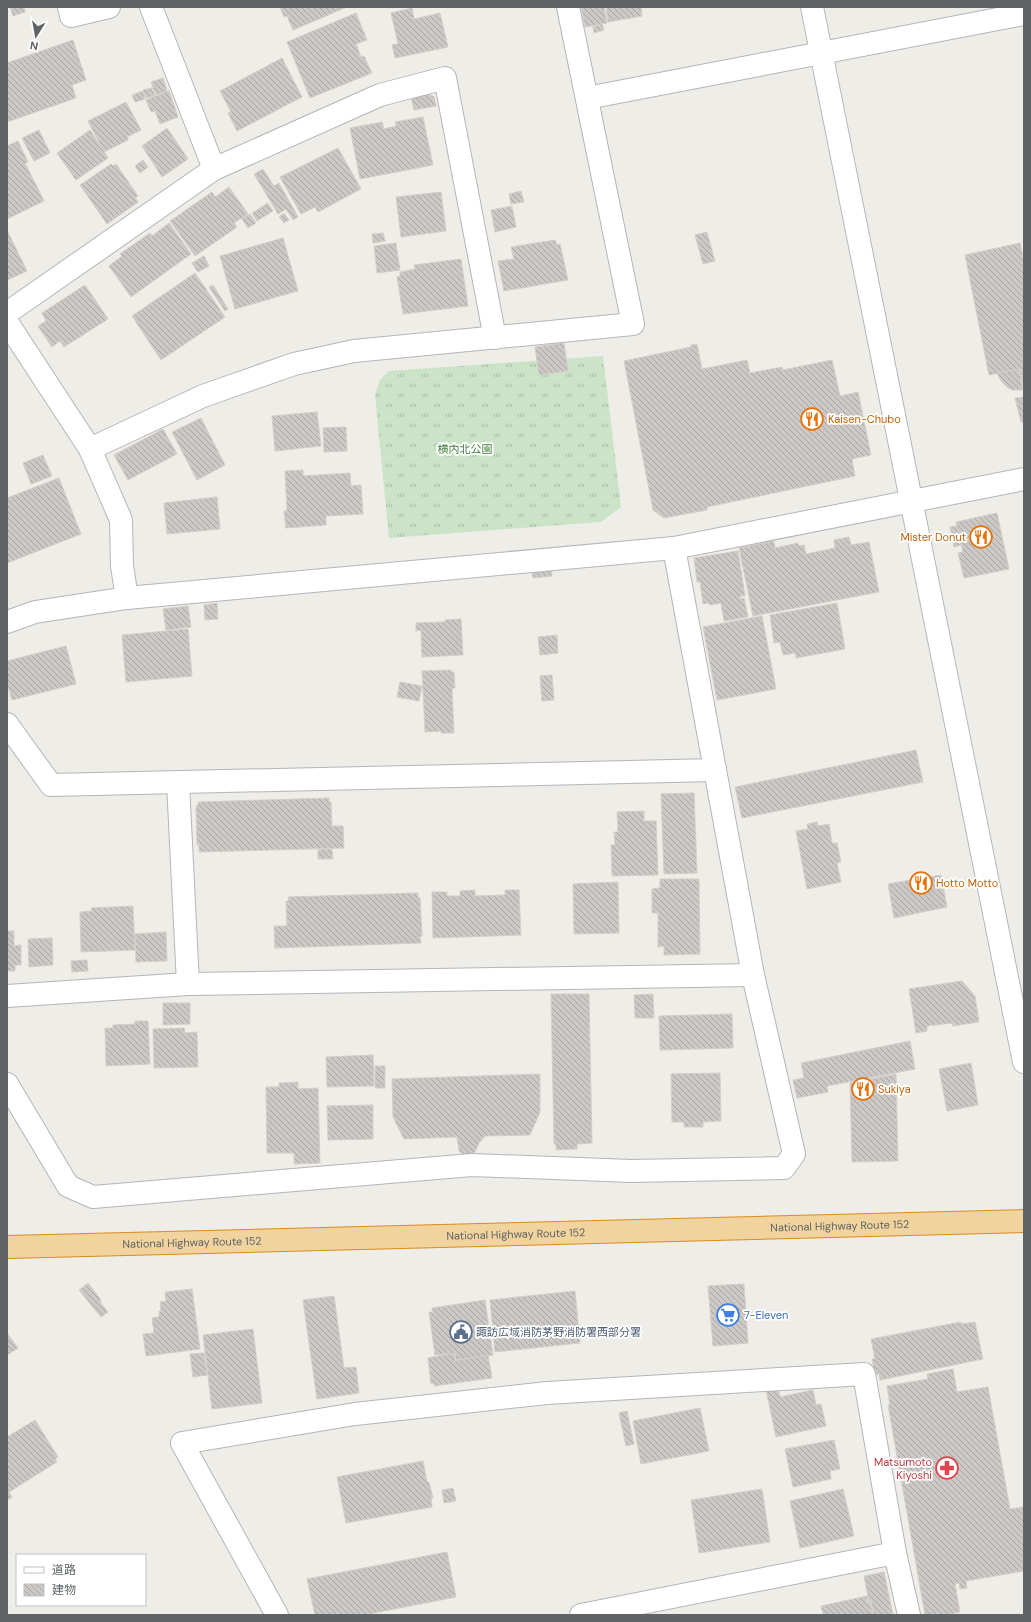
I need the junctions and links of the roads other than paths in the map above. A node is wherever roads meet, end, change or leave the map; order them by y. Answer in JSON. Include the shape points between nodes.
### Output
{"nodes":[{"id":1,"x":69,"y":7,"type":"edge"},
{"id":2,"x":110,"y":7,"type":"edge"},
{"id":3,"x":151,"y":7,"type":"edge"},
{"id":4,"x":568,"y":7,"type":"edge"},
{"id":5,"x":812,"y":7,"type":"edge"},
{"id":6,"x":1024,"y":14,"type":"edge"},
{"id":7,"x":821,"y":53,"type":"junction"},
{"id":8,"x":587,"y":98,"type":"junction"},
{"id":9,"x":214,"y":169,"type":"junction"},
{"id":10,"x":7,"y":313,"type":"edge"},
{"id":11,"x":7,"y":322,"type":"edge"},
{"id":12,"x":495,"y":338,"type":"junction"},
{"id":13,"x":90,"y":449,"type":"junction"},
{"id":14,"x":1024,"y":479,"type":"edge"},
{"id":15,"x":911,"y":502,"type":"junction"},
{"id":16,"x":674,"y":548,"type":"junction"},
{"id":17,"x":127,"y":598,"type":"junction"},
{"id":18,"x":7,"y":622,"type":"edge"},
{"id":19,"x":7,"y":724,"type":"edge"},
{"id":20,"x":715,"y":770,"type":"junction"},
{"id":21,"x":178,"y":783,"type":"junction"},
{"id":22,"x":753,"y":975,"type":"junction"},
{"id":23,"x":188,"y":984,"type":"junction"},
{"id":24,"x":1016,"y":990,"type":"edge"},
{"id":25,"x":7,"y":996,"type":"edge"},
{"id":26,"x":1024,"y":1062,"type":"edge"},
{"id":27,"x":7,"y":1084,"type":"edge"},
{"id":28,"x":1024,"y":1220,"type":"edge"},
{"id":29,"x":7,"y":1247,"type":"edge"},
{"id":30,"x":895,"y":1553,"type":"junction"},
{"id":31,"x":277,"y":1615,"type":"edge"},
{"id":32,"x":581,"y":1615,"type":"edge"},
{"id":33,"x":908,"y":1615,"type":"edge"}],
"edges":[{"from":1,"to":2,"type":"street","via":[[71,16]]},
{"from":3,"to":9,"type":"street"},
{"from":4,"to":8,"type":"street"},
{"from":5,"to":7,"type":"street"},
{"from":6,"to":7,"type":"street"},
{"from":7,"to":8,"type":"street"},
{"from":7,"to":15,"type":"street"},
{"from":8,"to":12,"type":"street","via":[[634,324]]},
{"from":9,"to":10,"type":"street"},
{"from":9,"to":12,"type":"street","via":[[380,95],[445,78]]},
{"from":11,"to":13,"type":"street"},
{"from":12,"to":13,"type":"street","via":[[354,351],[294,364],[203,396]]},
{"from":13,"to":17,"type":"street","via":[[120,520],[122,566]]},
{"from":14,"to":15,"type":"street"},
{"from":15,"to":16,"type":"street"},
{"from":15,"to":24,"type":"street"},
{"from":16,"to":17,"type":"street"},
{"from":16,"to":20,"type":"street"},
{"from":17,"to":18,"type":"street","via":[[35,612]]},
{"from":19,"to":21,"type":"street","via":[[51,785]]},
{"from":20,"to":21,"type":"street"},
{"from":20,"to":22,"type":"street"},
{"from":21,"to":23,"type":"street"},
{"from":22,"to":23,"type":"street"},
{"from":22,"to":27,"type":"street","via":[[794,1154],[784,1168],[630,1171],[472,1165],[94,1197],[68,1186]]},
{"from":23,"to":25,"type":"street"},
{"from":24,"to":26,"type":"street"},
{"from":28,"to":29,"type":"highway","name":"National Highway Route 152"},
{"from":30,"to":31,"type":"street","via":[[864,1374],[548,1394],[355,1414],[182,1443]]},
{"from":30,"to":32,"type":"street"},
{"from":30,"to":33,"type":"street"}]}
